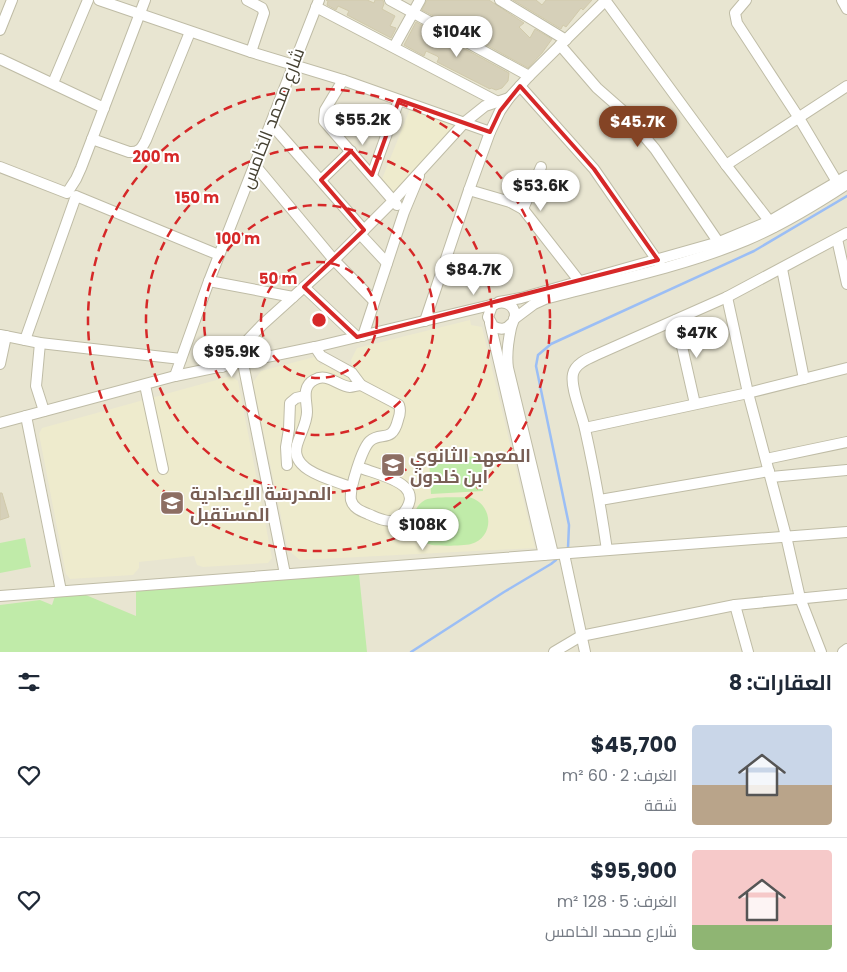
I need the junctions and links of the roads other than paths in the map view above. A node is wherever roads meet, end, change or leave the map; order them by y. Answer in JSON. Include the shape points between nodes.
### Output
{"nodes":[{"id":1,"x":12,"y":0,"type":"edge"},
{"id":2,"x":88,"y":0,"type":"edge"},
{"id":3,"x":99,"y":0,"type":"edge"},
{"id":4,"x":145,"y":0,"type":"edge"},
{"id":5,"x":247,"y":0,"type":"edge"},
{"id":6,"x":390,"y":0,"type":"edge"},
{"id":7,"x":420,"y":0,"type":"edge"},
{"id":8,"x":500,"y":0,"type":"edge"},
{"id":9,"x":605,"y":0,"type":"edge"},
{"id":10,"x":746,"y":0,"type":"edge"},
{"id":11,"x":842,"y":0,"type":"edge"},
{"id":12,"x":318,"y":3,"type":"edge"},
{"id":13,"x":847,"y":9,"type":"edge"},
{"id":14,"x":413,"y":12,"type":"junction"},
{"id":15,"x":140,"y":13,"type":"junction"},
{"id":16,"x":0,"y":30,"type":"edge"},
{"id":17,"x":190,"y":32,"type":"junction"},
{"id":18,"x":563,"y":43,"type":"junction"},
{"id":19,"x":394,"y":47,"type":"junction"},
{"id":20,"x":251,"y":52,"type":"junction"},
{"id":21,"x":0,"y":59,"type":"edge"},
{"id":22,"x":293,"y":64,"type":"junction"},
{"id":23,"x":529,"y":76,"type":"junction"},
{"id":24,"x":342,"y":80,"type":"junction"},
{"id":25,"x":53,"y":83,"type":"junction"},
{"id":26,"x":520,"y":86,"type":"junction"},
{"id":27,"x":847,"y":86,"type":"edge"},
{"id":28,"x":509,"y":98,"type":"junction"},
{"id":29,"x":399,"y":100,"type":"junction"},
{"id":30,"x":496,"y":101,"type":"junction"},
{"id":31,"x":104,"y":108,"type":"junction"},
{"id":32,"x":799,"y":118,"type":"junction"},
{"id":33,"x":465,"y":122,"type":"junction"},
{"id":34,"x":271,"y":124,"type":"junction"},
{"id":35,"x":490,"y":132,"type":"junction"},
{"id":36,"x":92,"y":139,"type":"junction"},
{"id":37,"x":352,"y":152,"type":"junction"},
{"id":38,"x":254,"y":164,"type":"junction"},
{"id":39,"x":726,"y":165,"type":"junction"},
{"id":40,"x":541,"y":166,"type":"dead end"},
{"id":41,"x":0,"y":167,"type":"edge"},
{"id":42,"x":421,"y":171,"type":"junction"},
{"id":43,"x":372,"y":175,"type":"junction"},
{"id":44,"x":847,"y":176,"type":"edge"},
{"id":45,"x":321,"y":180,"type":"junction"},
{"id":46,"x":842,"y":185,"type":"edge"},
{"id":47,"x":469,"y":190,"type":"junction"},
{"id":48,"x":72,"y":195,"type":"junction"},
{"id":49,"x":393,"y":201,"type":"junction"},
{"id":50,"x":523,"y":209,"type":"junction"},
{"id":51,"x":404,"y":212,"type":"junction"},
{"id":52,"x":772,"y":224,"type":"junction"},
{"id":53,"x":362,"y":232,"type":"junction"},
{"id":54,"x":847,"y":234,"type":"edge"},
{"id":55,"x":837,"y":239,"type":"junction"},
{"id":56,"x":721,"y":246,"type":"junction"},
{"id":57,"x":219,"y":255,"type":"junction"},
{"id":58,"x":334,"y":260,"type":"junction"},
{"id":59,"x":387,"y":263,"type":"junction"},
{"id":60,"x":660,"y":264,"type":"junction"},
{"id":61,"x":782,"y":269,"type":"junction"},
{"id":62,"x":209,"y":280,"type":"junction"},
{"id":63,"x":580,"y":282,"type":"junction"},
{"id":64,"x":847,"y":284,"type":"edge"},
{"id":65,"x":304,"y":287,"type":"junction"},
{"id":66,"x":293,"y":297,"type":"junction"},
{"id":67,"x":728,"y":297,"type":"junction"},
{"id":68,"x":374,"y":301,"type":"junction"},
{"id":69,"x":497,"y":303,"type":"junction"},
{"id":70,"x":459,"y":313,"type":"junction"},
{"id":71,"x":676,"y":320,"type":"junction"},
{"id":72,"x":425,"y":321,"type":"junction"},
{"id":73,"x":513,"y":321,"type":"junction"},
{"id":74,"x":489,"y":322,"type":"junction"},
{"id":75,"x":3,"y":335,"type":"edge"},
{"id":76,"x":360,"y":336,"type":"junction"},
{"id":77,"x":25,"y":340,"type":"junction"},
{"id":78,"x":40,"y":343,"type":"junction"},
{"id":79,"x":315,"y":347,"type":"junction"},
{"id":80,"x":181,"y":360,"type":"junction"},
{"id":81,"x":243,"y":362,"type":"junction"},
{"id":82,"x":0,"y":364,"type":"edge"},
{"id":83,"x":222,"y":367,"type":"junction"},
{"id":84,"x":847,"y":368,"type":"edge"},
{"id":85,"x":175,"y":376,"type":"junction"},
{"id":86,"x":804,"y":379,"type":"junction"},
{"id":87,"x":145,"y":385,"type":"junction"},
{"id":88,"x":361,"y":385,"type":"junction"},
{"id":89,"x":748,"y":393,"type":"junction"},
{"id":90,"x":305,"y":396,"type":"junction"},
{"id":91,"x":695,"y":404,"type":"junction"},
{"id":92,"x":44,"y":411,"type":"junction"},
{"id":93,"x":26,"y":416,"type":"junction"},
{"id":94,"x":0,"y":423,"type":"edge"},
{"id":95,"x":585,"y":428,"type":"junction"},
{"id":96,"x":847,"y":442,"type":"edge"},
{"id":97,"x":766,"y":459,"type":"junction"},
{"id":98,"x":287,"y":465,"type":"dead end"},
{"id":99,"x":358,"y":467,"type":"junction"},
{"id":100,"x":163,"y":469,"type":"dead end"},
{"id":101,"x":847,"y":470,"type":"edge"},
{"id":102,"x":770,"y":474,"type":"junction"},
{"id":103,"x":352,"y":487,"type":"junction"},
{"id":104,"x":600,"y":500,"type":"junction"},
{"id":105,"x":847,"y":532,"type":"edge"},
{"id":106,"x":786,"y":536,"type":"junction"},
{"id":107,"x":607,"y":550,"type":"junction"},
{"id":108,"x":564,"y":554,"type":"junction"},
{"id":109,"x":548,"y":555,"type":"junction"},
{"id":110,"x":285,"y":574,"type":"junction"},
{"id":111,"x":62,"y":591,"type":"junction"},
{"id":112,"x":847,"y":594,"type":"edge"},
{"id":113,"x":0,"y":596,"type":"edge"},
{"id":114,"x":800,"y":598,"type":"junction"},
{"id":115,"x":735,"y":605,"type":"junction"},
{"id":116,"x":581,"y":636,"type":"junction"},
{"id":117,"x":847,"y":649,"type":"edge"},
{"id":118,"x":554,"y":652,"type":"edge"},
{"id":119,"x":585,"y":652,"type":"edge"},
{"id":120,"x":748,"y":652,"type":"edge"},
{"id":121,"x":821,"y":652,"type":"edge"},
{"id":122,"x":842,"y":652,"type":"edge"}],
"edges":[{"from":1,"to":16,"type":"street"},
{"from":2,"to":25,"type":"street"},
{"from":3,"to":15,"type":"street"},
{"from":4,"to":15,"type":"street"},
{"from":5,"to":20,"type":"street","via":[[262,8],[264,13]]},
{"from":6,"to":14,"type":"street"},
{"from":7,"to":14,"type":"street"},
{"from":8,"to":18,"type":"street"},
{"from":9,"to":18,"type":"street"},
{"from":9,"to":39,"type":"street"},
{"from":10,"to":32,"type":"street","via":[[734,13],[735,20]]},
{"from":11,"to":13,"type":"street"},
{"from":12,"to":19,"type":"street"},
{"from":12,"to":22,"type":"street","name":"شارع محمد الخامس"},
{"from":14,"to":19,"type":"street"},
{"from":14,"to":23,"type":"street"},
{"from":15,"to":17,"type":"street"},
{"from":15,"to":31,"type":"street"},
{"from":17,"to":20,"type":"street"},
{"from":17,"to":36,"type":"street","via":[[141,148],[137,152],[129,152]]},
{"from":18,"to":23,"type":"street"},
{"from":18,"to":56,"type":"street","via":[[597,88],[622,110],[655,149]]},
{"from":19,"to":30,"type":"street"},
{"from":20,"to":22,"type":"street"},
{"from":21,"to":25,"type":"street"},
{"from":22,"to":24,"type":"street"},
{"from":22,"to":34,"type":"street","name":"شارع محمد الخامس"},
{"from":23,"to":26,"type":"street"},
{"from":24,"to":29,"type":"street"},
{"from":24,"to":37,"type":"street","via":[[323,118]]},
{"from":25,"to":31,"type":"street"},
{"from":26,"to":28,"type":"street"},
{"from":26,"to":60,"type":"street","via":[[594,169]]},
{"from":27,"to":32,"type":"street"},
{"from":28,"to":30,"type":"street"},
{"from":28,"to":35,"type":"street"},
{"from":29,"to":33,"type":"street"},
{"from":29,"to":43,"type":"street"},
{"from":30,"to":33,"type":"street"},
{"from":31,"to":36,"type":"street"},
{"from":32,"to":39,"type":"street"},
{"from":32,"to":46,"type":"street"},
{"from":33,"to":35,"type":"street"},
{"from":33,"to":42,"type":"street"},
{"from":34,"to":38,"type":"street","name":"شارع محمد الخامس"},
{"from":34,"to":45,"type":"street"},
{"from":35,"to":47,"type":"street"},
{"from":36,"to":48,"type":"street"},
{"from":37,"to":43,"type":"street"},
{"from":37,"to":45,"type":"street"},
{"from":38,"to":57,"type":"street","name":"شارع محمد الخامس"},
{"from":38,"to":58,"type":"street"},
{"from":39,"to":52,"type":"street"},
{"from":40,"to":50,"type":"street"},
{"from":41,"to":48,"type":"street"},
{"from":42,"to":49,"type":"street"},
{"from":42,"to":51,"type":"street"},
{"from":43,"to":49,"type":"street"},
{"from":44,"to":46,"type":"street"},
{"from":45,"to":53,"type":"street"},
{"from":46,"to":52,"type":"street"},
{"from":47,"to":50,"type":"street"},
{"from":47,"to":72,"type":"street"},
{"from":48,"to":57,"type":"street"},
{"from":48,"to":77,"type":"street"},
{"from":49,"to":51,"type":"street"},
{"from":49,"to":53,"type":"street"},
{"from":50,"to":63,"type":"street"},
{"from":51,"to":59,"type":"street"},
{"from":52,"to":56,"type":"street"},
{"from":53,"to":58,"type":"street"},
{"from":53,"to":59,"type":"street"},
{"from":54,"to":55,"type":"street"},
{"from":55,"to":61,"type":"street"},
{"from":55,"to":64,"type":"street"},
{"from":56,"to":60,"type":"street"},
{"from":57,"to":62,"type":"street","name":"شارع محمد الخامس"},
{"from":58,"to":65,"type":"street"},
{"from":58,"to":68,"type":"street"},
{"from":59,"to":68,"type":"street"},
{"from":60,"to":63,"type":"street"},
{"from":60,"to":73,"type":"street","via":[[534,304]]},
{"from":61,"to":67,"type":"street"},
{"from":61,"to":86,"type":"street"},
{"from":62,"to":66,"type":"street"},
{"from":62,"to":80,"type":"street","name":"شارع محمد الخامس"},
{"from":63,"to":69,"type":"street"},
{"from":65,"to":66,"type":"street"},
{"from":65,"to":76,"type":"street"},
{"from":66,"to":83,"type":"street"},
{"from":67,"to":71,"type":"street"},
{"from":67,"to":89,"type":"street"},
{"from":68,"to":76,"type":"street"},
{"from":69,"to":70,"type":"street"},
{"from":69,"to":73,"type":"street","via":[[511,306],[515,315]]},
{"from":69,"to":74,"type":"street","via":[[489,309]]},
{"from":70,"to":72,"type":"street"},
{"from":70,"to":74,"type":"street","via":[[477,314]]},
{"from":71,"to":91,"type":"street"},
{"from":71,"to":95,"type":"street","via":[[576,367],[573,378]]},
{"from":72,"to":76,"type":"street"},
{"from":73,"to":74,"type":"street","via":[[509,327],[501,329]]},
{"from":73,"to":109,"type":"street","via":[[507,350],[508,368]]},
{"from":74,"to":109,"type":"street"},
{"from":75,"to":77,"type":"street"},
{"from":75,"to":82,"type":"street"},
{"from":76,"to":79,"type":"street"},
{"from":77,"to":78,"type":"street"},
{"from":78,"to":80,"type":"street"},
{"from":78,"to":92,"type":"street","via":[[36,386]]},
{"from":79,"to":81,"type":"street"},
{"from":79,"to":88,"type":"street","via":[[322,356],[352,373]]},
{"from":80,"to":85,"type":"street","name":"شارع محمد الخامس"},
{"from":81,"to":83,"type":"street"},
{"from":81,"to":110,"type":"street"},
{"from":83,"to":85,"type":"street"},
{"from":84,"to":86,"type":"street"},
{"from":85,"to":87,"type":"street"},
{"from":86,"to":89,"type":"street"},
{"from":87,"to":92,"type":"street"},
{"from":87,"to":100,"type":"street"},
{"from":88,"to":90,"type":"street","via":[[349,387],[333,379],[322,378],[310,384]]},
{"from":88,"to":99,"type":"street","via":[[396,402],[401,410],[396,428],[391,434],[369,442]]},
{"from":89,"to":91,"type":"street"},
{"from":89,"to":97,"type":"street"},
{"from":90,"to":98,"type":"street","via":[[291,402],[296,423],[288,437]]},
{"from":90,"to":103,"type":"street","via":[[307,417],[296,452],[299,462],[306,469]]},
{"from":91,"to":95,"type":"street"},
{"from":92,"to":93,"type":"street"},
{"from":93,"to":94,"type":"street"},
{"from":93,"to":111,"type":"street"},
{"from":95,"to":104,"type":"street"},
{"from":96,"to":97,"type":"street"},
{"from":97,"to":102,"type":"street"},
{"from":99,"to":103,"type":"street"},
{"from":99,"to":103,"type":"street","via":[[402,484],[411,497],[398,520],[386,521],[354,507]]},
{"from":101,"to":102,"type":"street"},
{"from":102,"to":104,"type":"street"},
{"from":102,"to":106,"type":"street"},
{"from":104,"to":107,"type":"street"},
{"from":105,"to":106,"type":"street"},
{"from":106,"to":107,"type":"street"},
{"from":106,"to":114,"type":"street"},
{"from":107,"to":108,"type":"street"},
{"from":108,"to":109,"type":"street"},
{"from":108,"to":116,"type":"street"},
{"from":109,"to":110,"type":"street"},
{"from":110,"to":111,"type":"street"},
{"from":111,"to":113,"type":"street"},
{"from":112,"to":114,"type":"street"},
{"from":114,"to":115,"type":"street"},
{"from":114,"to":121,"type":"street"},
{"from":115,"to":116,"type":"street"},
{"from":115,"to":120,"type":"street"},
{"from":116,"to":118,"type":"street"},
{"from":116,"to":119,"type":"street"},
{"from":117,"to":122,"type":"street"}]}
